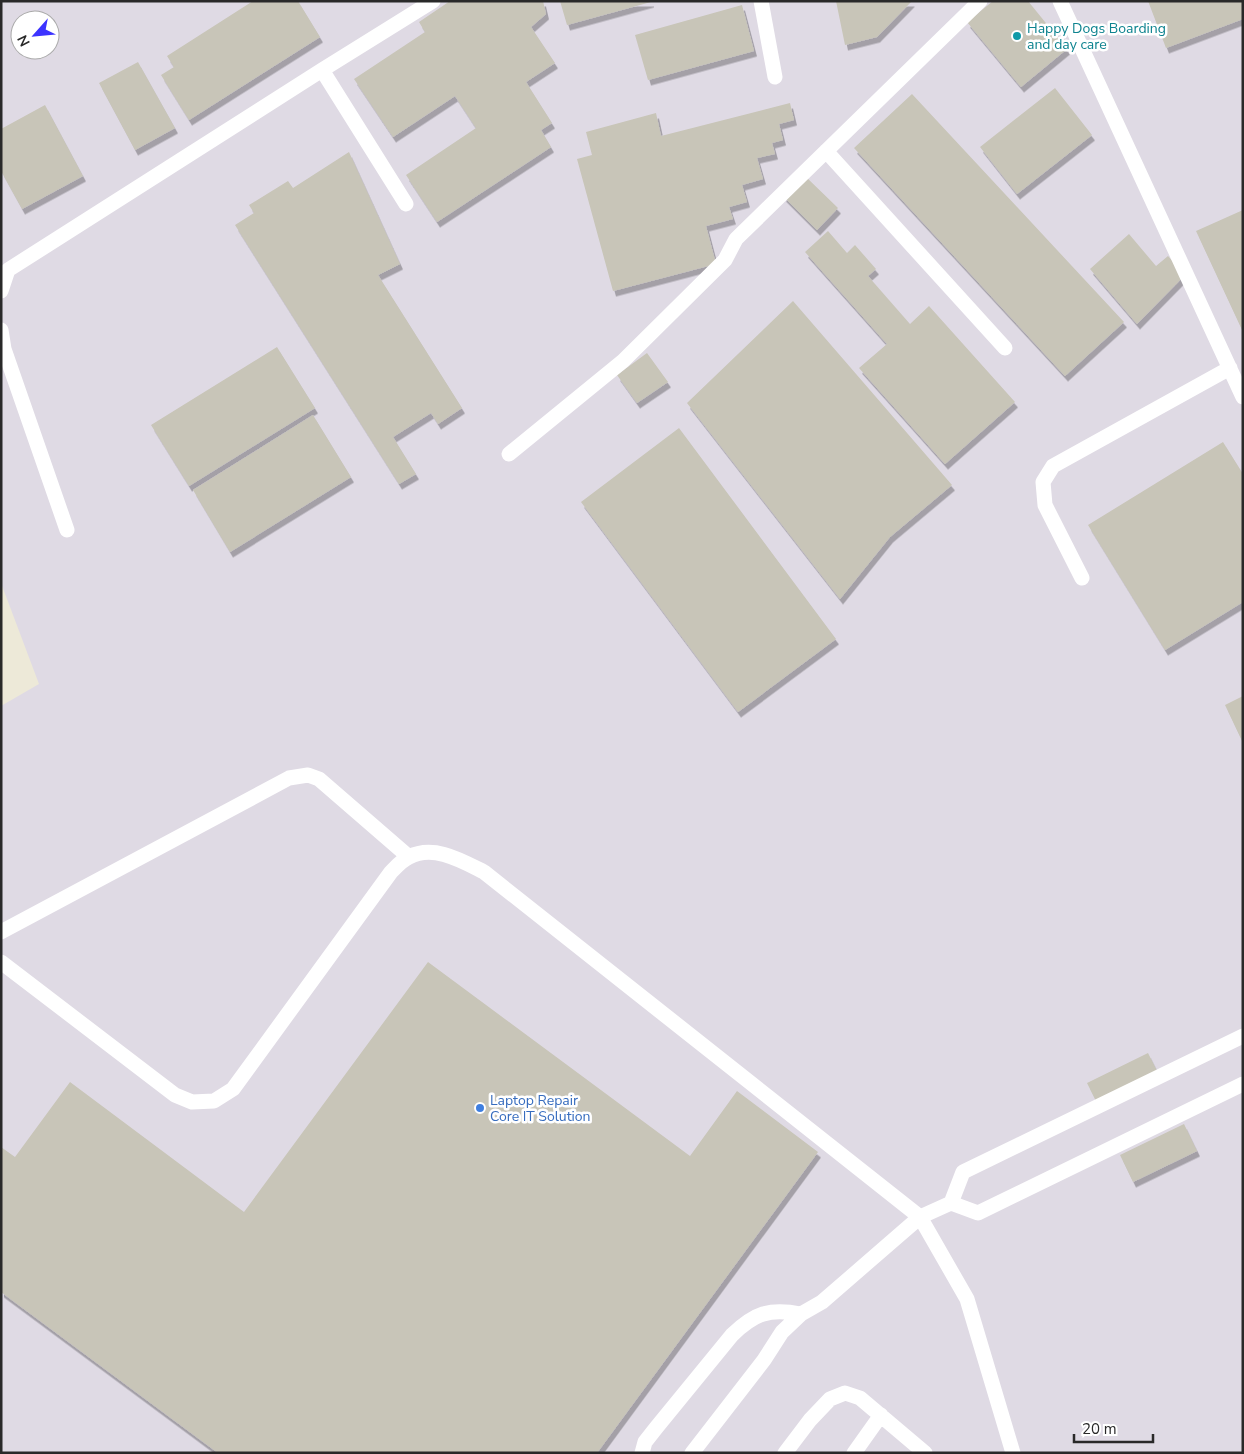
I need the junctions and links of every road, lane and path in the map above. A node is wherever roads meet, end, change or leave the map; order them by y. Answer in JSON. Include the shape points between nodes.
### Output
{"nodes":[{"id":1,"x":433,"y":1,"type":"edge"},
{"id":2,"x":761,"y":1,"type":"edge"},
{"id":3,"x":980,"y":1,"type":"edge"},
{"id":4,"x":1060,"y":1,"type":"edge"},
{"id":5,"x":322,"y":70,"type":"junction"},
{"id":6,"x":775,"y":77,"type":"dead end"},
{"id":7,"x":826,"y":151,"type":"junction"},
{"id":8,"x":406,"y":204,"type":"dead end"},
{"id":9,"x":1,"y":291,"type":"edge"},
{"id":10,"x":1,"y":330,"type":"edge"},
{"id":11,"x":1004,"y":348,"type":"dead end"},
{"id":12,"x":1230,"y":368,"type":"junction"},
{"id":13,"x":1243,"y":397,"type":"edge"},
{"id":14,"x":509,"y":454,"type":"dead end"},
{"id":15,"x":68,"y":530,"type":"dead end"},
{"id":16,"x":1082,"y":578,"type":"dead end"},
{"id":17,"x":409,"y":857,"type":"junction"},
{"id":18,"x":1,"y":932,"type":"edge"},
{"id":19,"x":1,"y":962,"type":"edge"},
{"id":20,"x":1243,"y":1036,"type":"edge"},
{"id":21,"x":1243,"y":1084,"type":"edge"},
{"id":22,"x":951,"y":1203,"type":"junction"},
{"id":23,"x":920,"y":1217,"type":"junction"},
{"id":24,"x":801,"y":1314,"type":"junction"},
{"id":25,"x":881,"y":1416,"type":"junction"},
{"id":26,"x":921,"y":1451,"type":"edge"},
{"id":27,"x":642,"y":1453,"type":"edge"},
{"id":28,"x":692,"y":1453,"type":"edge"},
{"id":29,"x":785,"y":1453,"type":"edge"},
{"id":30,"x":854,"y":1453,"type":"edge"},
{"id":31,"x":1013,"y":1453,"type":"edge"}],
"edges":[{"from":1,"to":5,"type":"lane"},
{"from":2,"to":6,"type":"lane"},
{"from":3,"to":7,"type":"lane"},
{"from":4,"to":12,"type":"lane"},
{"from":5,"to":8,"type":"lane"},
{"from":5,"to":9,"type":"lane","via":[[8,270]]},
{"from":7,"to":11,"type":"lane"},
{"from":7,"to":14,"type":"lane","via":[[736,239],[725,260],[623,361]]},
{"from":10,"to":15,"type":"lane","via":[[4,348]]},
{"from":12,"to":13,"type":"lane"},
{"from":12,"to":16,"type":"lane","via":[[1053,466],[1043,482],[1045,504]]},
{"from":17,"to":18,"type":"lane","via":[[319,778],[308,775],[289,778]]},
{"from":17,"to":19,"type":"lane","via":[[390,872],[233,1089],[214,1101],[192,1102],[174,1095]]},
{"from":17,"to":23,"type":"lane","via":[[437,853],[458,858],[484,872]]},
{"from":20,"to":22,"type":"lane","via":[[963,1172]]},
{"from":21,"to":22,"type":"lane","via":[[978,1213]]},
{"from":22,"to":23,"type":"lane"},
{"from":23,"to":24,"type":"lane","via":[[822,1302]]},
{"from":23,"to":31,"type":"lane","via":[[966,1299]]},
{"from":24,"to":27,"type":"lane","via":[[782,1310],[766,1312],[746,1321],[656,1428],[645,1442]]},
{"from":24,"to":28,"type":"lane","via":[[782,1332]]},
{"from":25,"to":26,"type":"lane"},
{"from":25,"to":29,"type":"lane","via":[[860,1398],[845,1393],[830,1399]]},
{"from":25,"to":30,"type":"lane"}]}
